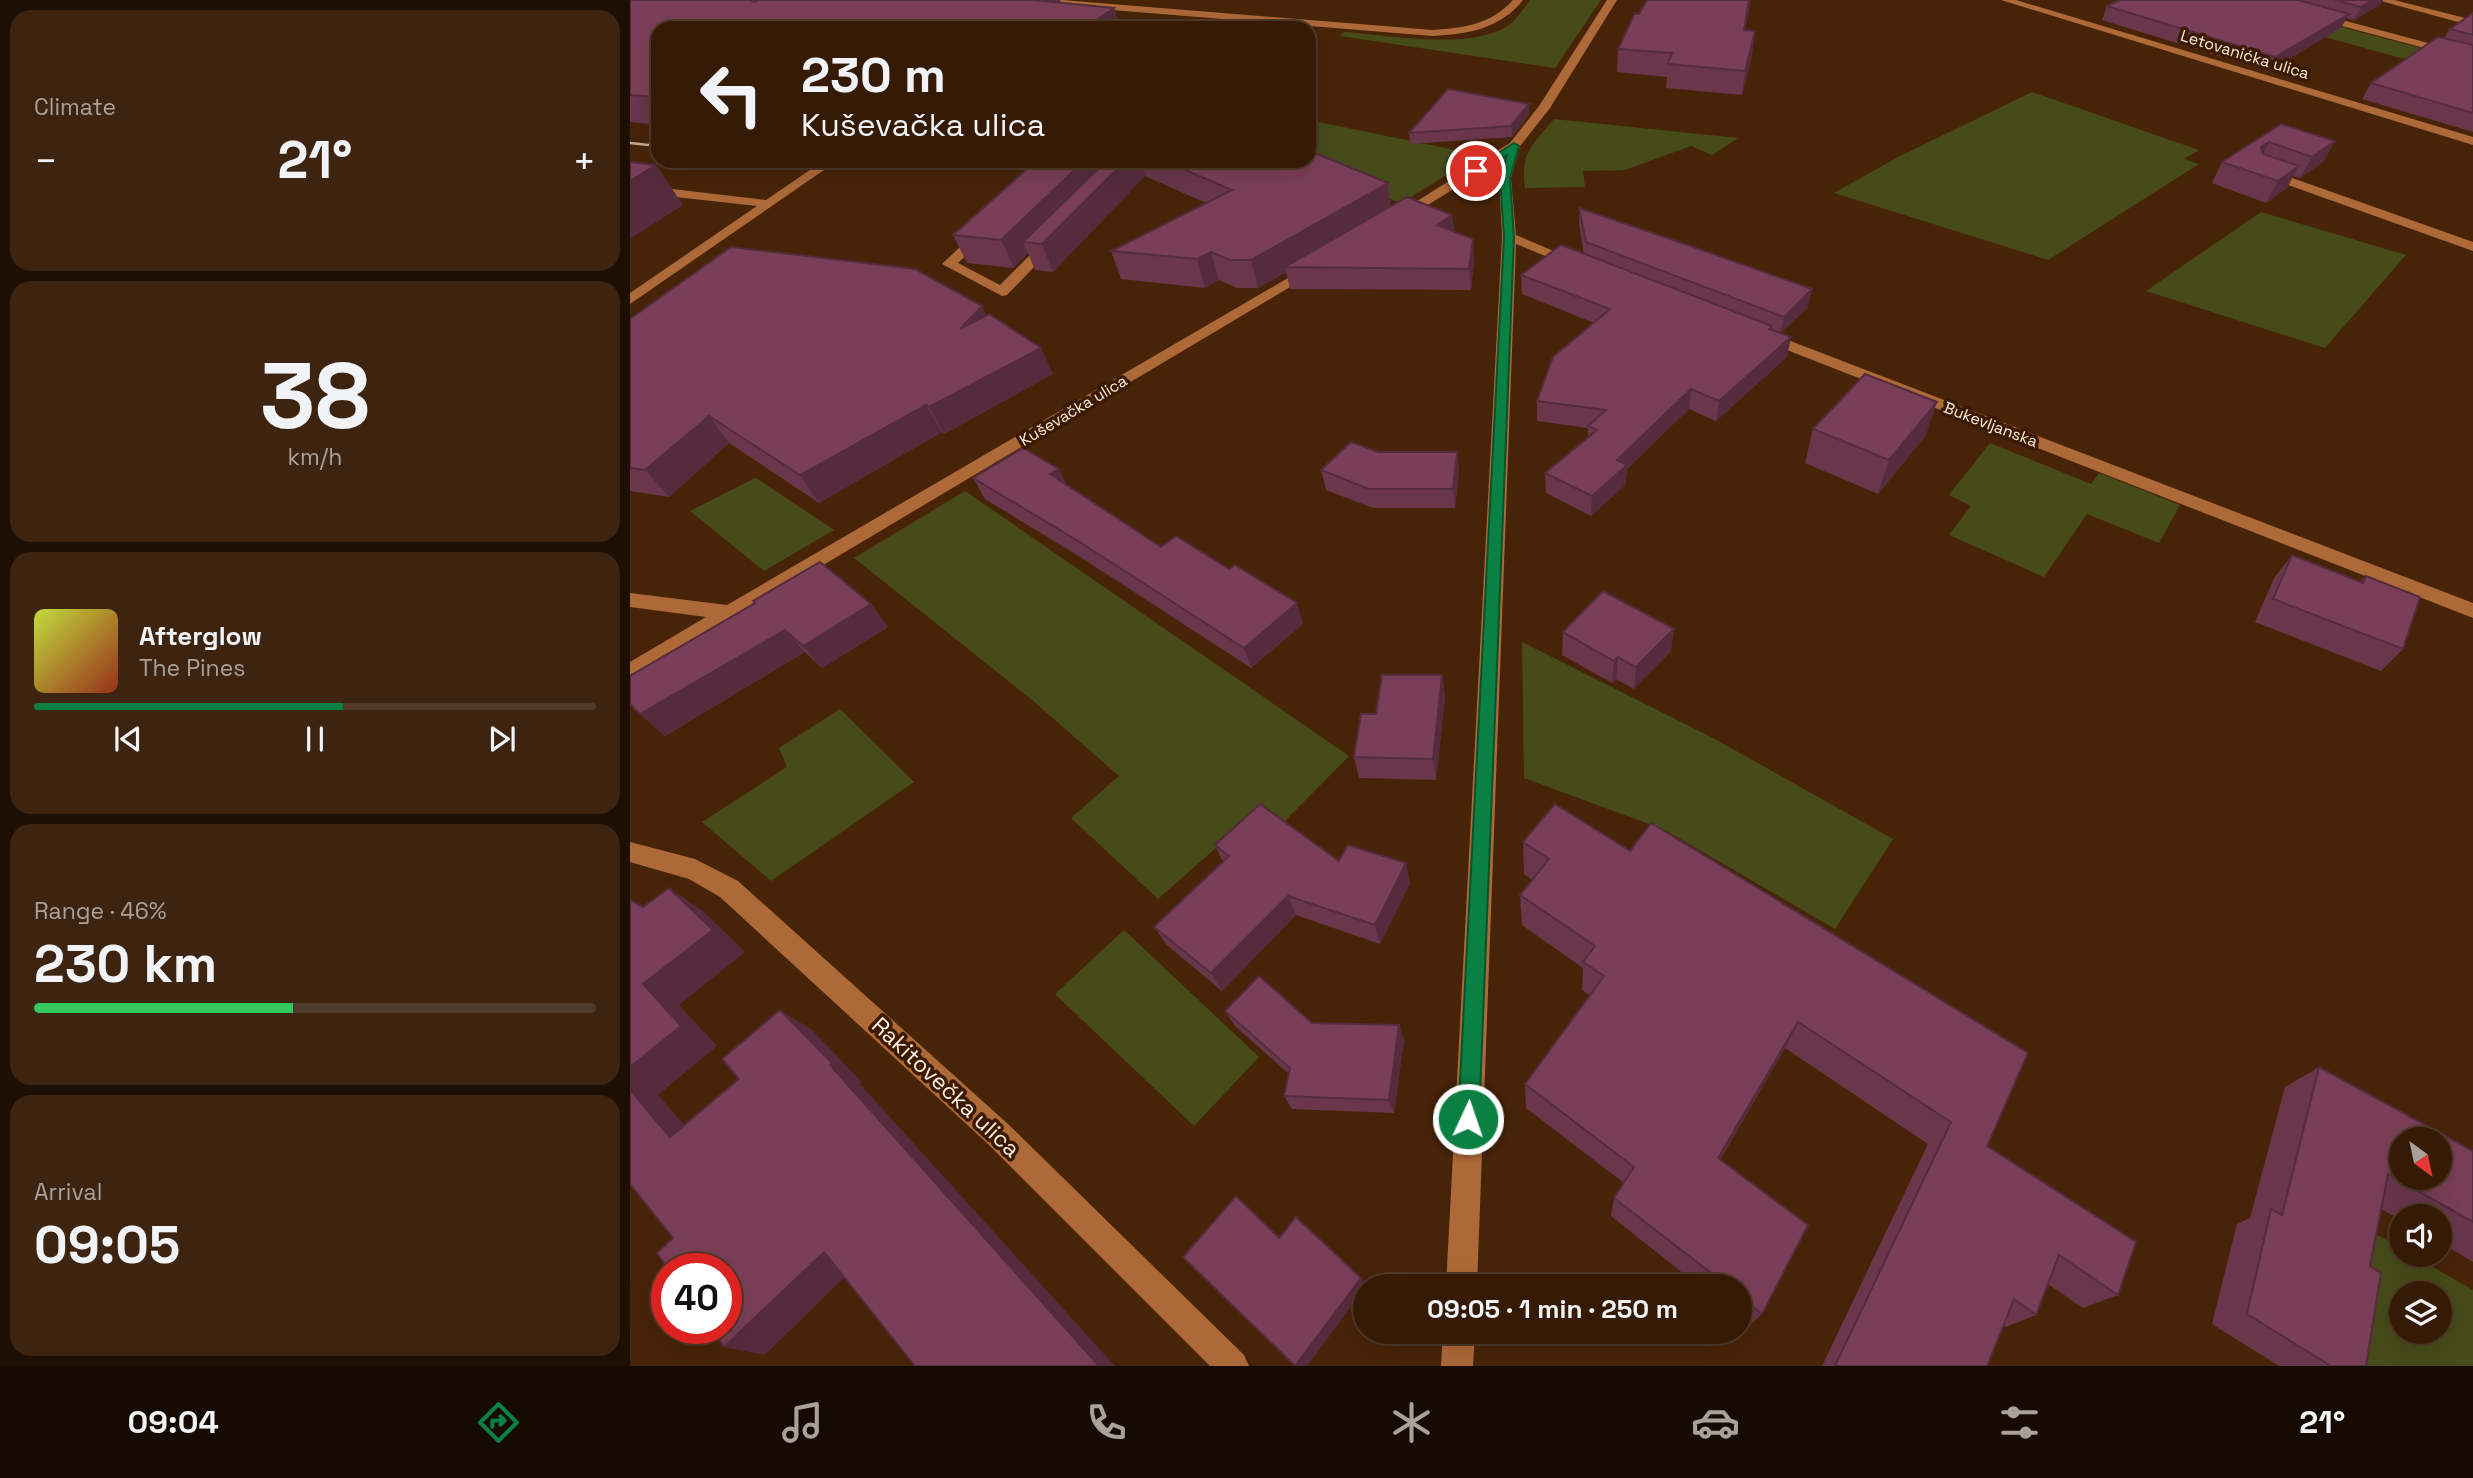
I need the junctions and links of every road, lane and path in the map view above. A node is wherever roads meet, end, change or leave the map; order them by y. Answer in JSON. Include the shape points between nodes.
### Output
{"nodes":[{"id":1,"x":1026,"y":0,"type":"edge"},
{"id":2,"x":1518,"y":0,"type":"edge"},
{"id":3,"x":1612,"y":0,"type":"edge"},
{"id":4,"x":2006,"y":0,"type":"edge"},
{"id":5,"x":2382,"y":0,"type":"edge"},
{"id":6,"x":1188,"y":13,"type":"junction"},
{"id":7,"x":2307,"y":14,"type":"edge"},
{"id":8,"x":1178,"y":21,"type":"edge"},
{"id":9,"x":1284,"y":21,"type":"edge"},
{"id":10,"x":2473,"y":23,"type":"edge"},
{"id":11,"x":1316,"y":24,"type":"edge"},
{"id":12,"x":1320,"y":24,"type":"junction"},
{"id":13,"x":1316,"y":27,"type":"edge"},
{"id":14,"x":2473,"y":58,"type":"edge"},
{"id":15,"x":2473,"y":141,"type":"edge"},
{"id":16,"x":1514,"y":146,"type":"junction"},
{"id":17,"x":821,"y":168,"type":"edge"},
{"id":18,"x":2257,"y":170,"type":"edge"},
{"id":19,"x":630,"y":188,"type":"edge"},
{"id":20,"x":770,"y":204,"type":"junction"},
{"id":21,"x":990,"y":227,"type":"edge"},
{"id":22,"x":1065,"y":228,"type":"edge"},
{"id":23,"x":1378,"y":229,"type":"edge"},
{"id":24,"x":1509,"y":237,"type":"junction"},
{"id":25,"x":2473,"y":247,"type":"edge"},
{"id":26,"x":1331,"y":257,"type":"edge"},
{"id":27,"x":1600,"y":273,"type":"edge"},
{"id":28,"x":630,"y":300,"type":"edge"},
{"id":29,"x":1743,"y":328,"type":"edge"},
{"id":30,"x":630,"y":600,"type":"edge"},
{"id":31,"x":2473,"y":611,"type":"edge"},
{"id":32,"x":729,"y":613,"type":"junction"},
{"id":33,"x":630,"y":672,"type":"edge"},
{"id":34,"x":630,"y":852,"type":"edge"},
{"id":35,"x":1462,"y":1274,"type":"edge"},
{"id":36,"x":1458,"y":1344,"type":"edge"},
{"id":37,"x":1233,"y":1366,"type":"edge"},
{"id":38,"x":1457,"y":1366,"type":"edge"}],
"edges":[{"from":1,"to":6,"type":"street"},
{"from":2,"to":12,"type":"street","via":[[1502,18],[1457,32]]},
{"from":3,"to":16,"type":"street","via":[[1544,108]]},
{"from":4,"to":15,"type":"street","name":"Letovanićka ulica"},
{"from":5,"to":10,"type":"street"},
{"from":6,"to":8,"type":"street"},
{"from":6,"to":9,"type":"street"},
{"from":7,"to":14,"type":"street"},
{"from":11,"to":12,"type":"street"},
{"from":12,"to":13,"type":"street"},
{"from":16,"to":23,"type":"street"},
{"from":16,"to":24,"type":"street","via":[[1505,178]]},
{"from":17,"to":20,"type":"street"},
{"from":18,"to":25,"type":"street"},
{"from":19,"to":20,"type":"street"},
{"from":20,"to":28,"type":"street"},
{"from":21,"to":22,"type":"street","via":[[949,264],[1002,292]]},
{"from":24,"to":27,"type":"street"},
{"from":24,"to":35,"type":"street"},
{"from":26,"to":32,"type":"street","name":"Kuševačka ulica"},
{"from":29,"to":31,"type":"street","name":"Bukevljanska"},
{"from":30,"to":32,"type":"street"},
{"from":32,"to":33,"type":"street","name":"Kuševačka ulica"},
{"from":34,"to":37,"type":"street","name":"Rakitovečka ulica","via":[[695,870],[729,889],[998,1134]]},
{"from":36,"to":38,"type":"street"}]}
